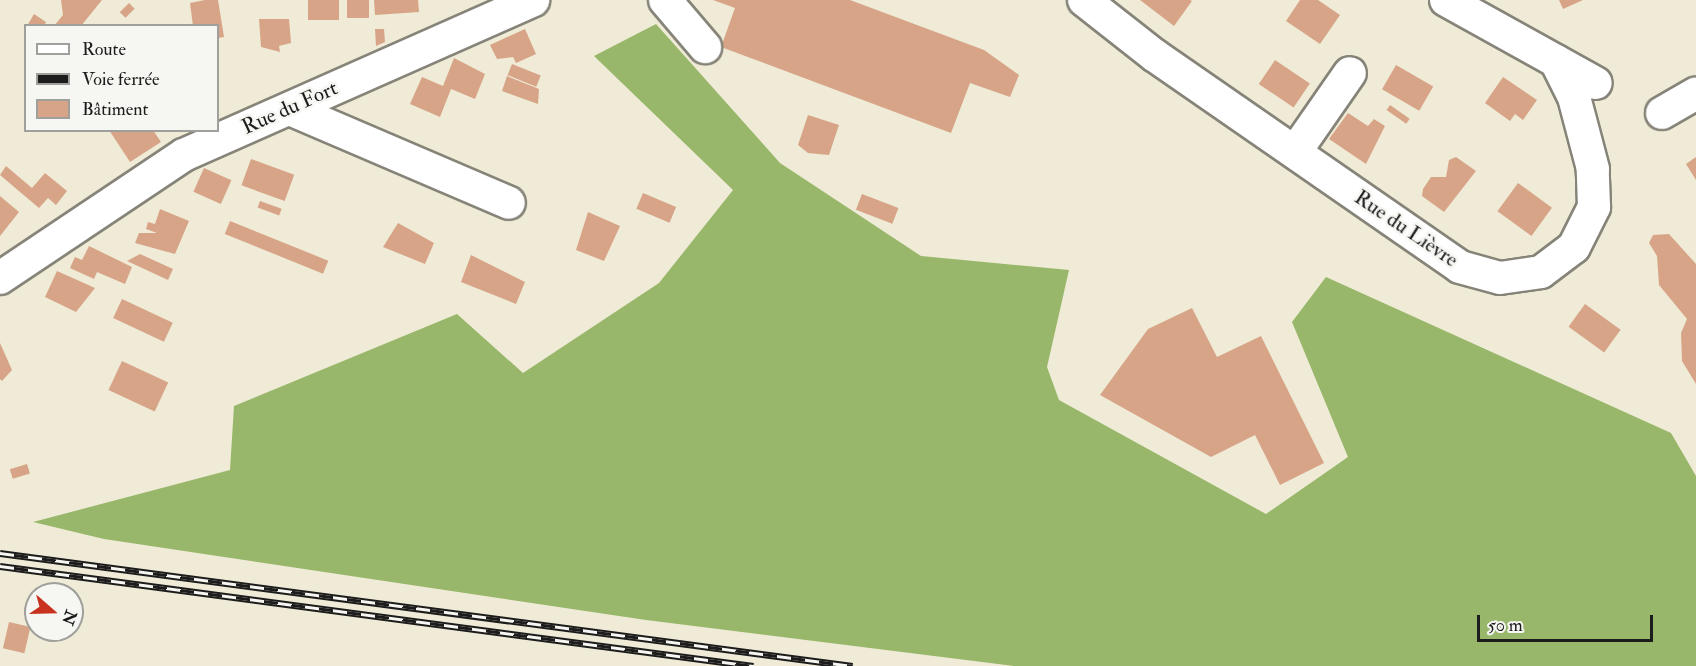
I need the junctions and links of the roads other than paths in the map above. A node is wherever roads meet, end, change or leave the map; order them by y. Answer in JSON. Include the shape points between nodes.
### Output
{"nodes":[{"id":1,"x":533,"y":0,"type":"edge"},
{"id":2,"x":665,"y":0,"type":"edge"},
{"id":3,"x":1446,"y":0,"type":"edge"},
{"id":4,"x":1097,"y":4,"type":"edge"},
{"id":5,"x":500,"y":6,"type":"edge"},
{"id":6,"x":705,"y":47,"type":"dead end"},
{"id":7,"x":1556,"y":62,"type":"junction"},
{"id":8,"x":1350,"y":73,"type":"dead end"},
{"id":9,"x":1596,"y":83,"type":"dead end"},
{"id":10,"x":1696,"y":93,"type":"edge"},
{"id":11,"x":290,"y":109,"type":"junction"},
{"id":12,"x":1662,"y":113,"type":"dead end"},
{"id":13,"x":1295,"y":152,"type":"junction"},
{"id":14,"x":509,"y":203,"type":"dead end"},
{"id":15,"x":0,"y":278,"type":"edge"}],
"edges":[{"from":1,"to":5,"type":"street","name":"Rue du Fort"},
{"from":2,"to":6,"type":"street"},
{"from":3,"to":7,"type":"street"},
{"from":4,"to":13,"type":"street","name":"Rue du Lièvre"},
{"from":5,"to":11,"type":"street","name":"Rue du Fort"},
{"from":7,"to":9,"type":"street"},
{"from":7,"to":13,"type":"street","name":"Rue du Lièvre","via":[[1574,97],[1594,207],[1574,247],[1540,272],[1500,278],[1460,267]]},
{"from":8,"to":13,"type":"street"},
{"from":10,"to":12,"type":"street"},
{"from":11,"to":14,"type":"street"},
{"from":11,"to":15,"type":"street","name":"Rue du Fort","via":[[184,155]]}]}
